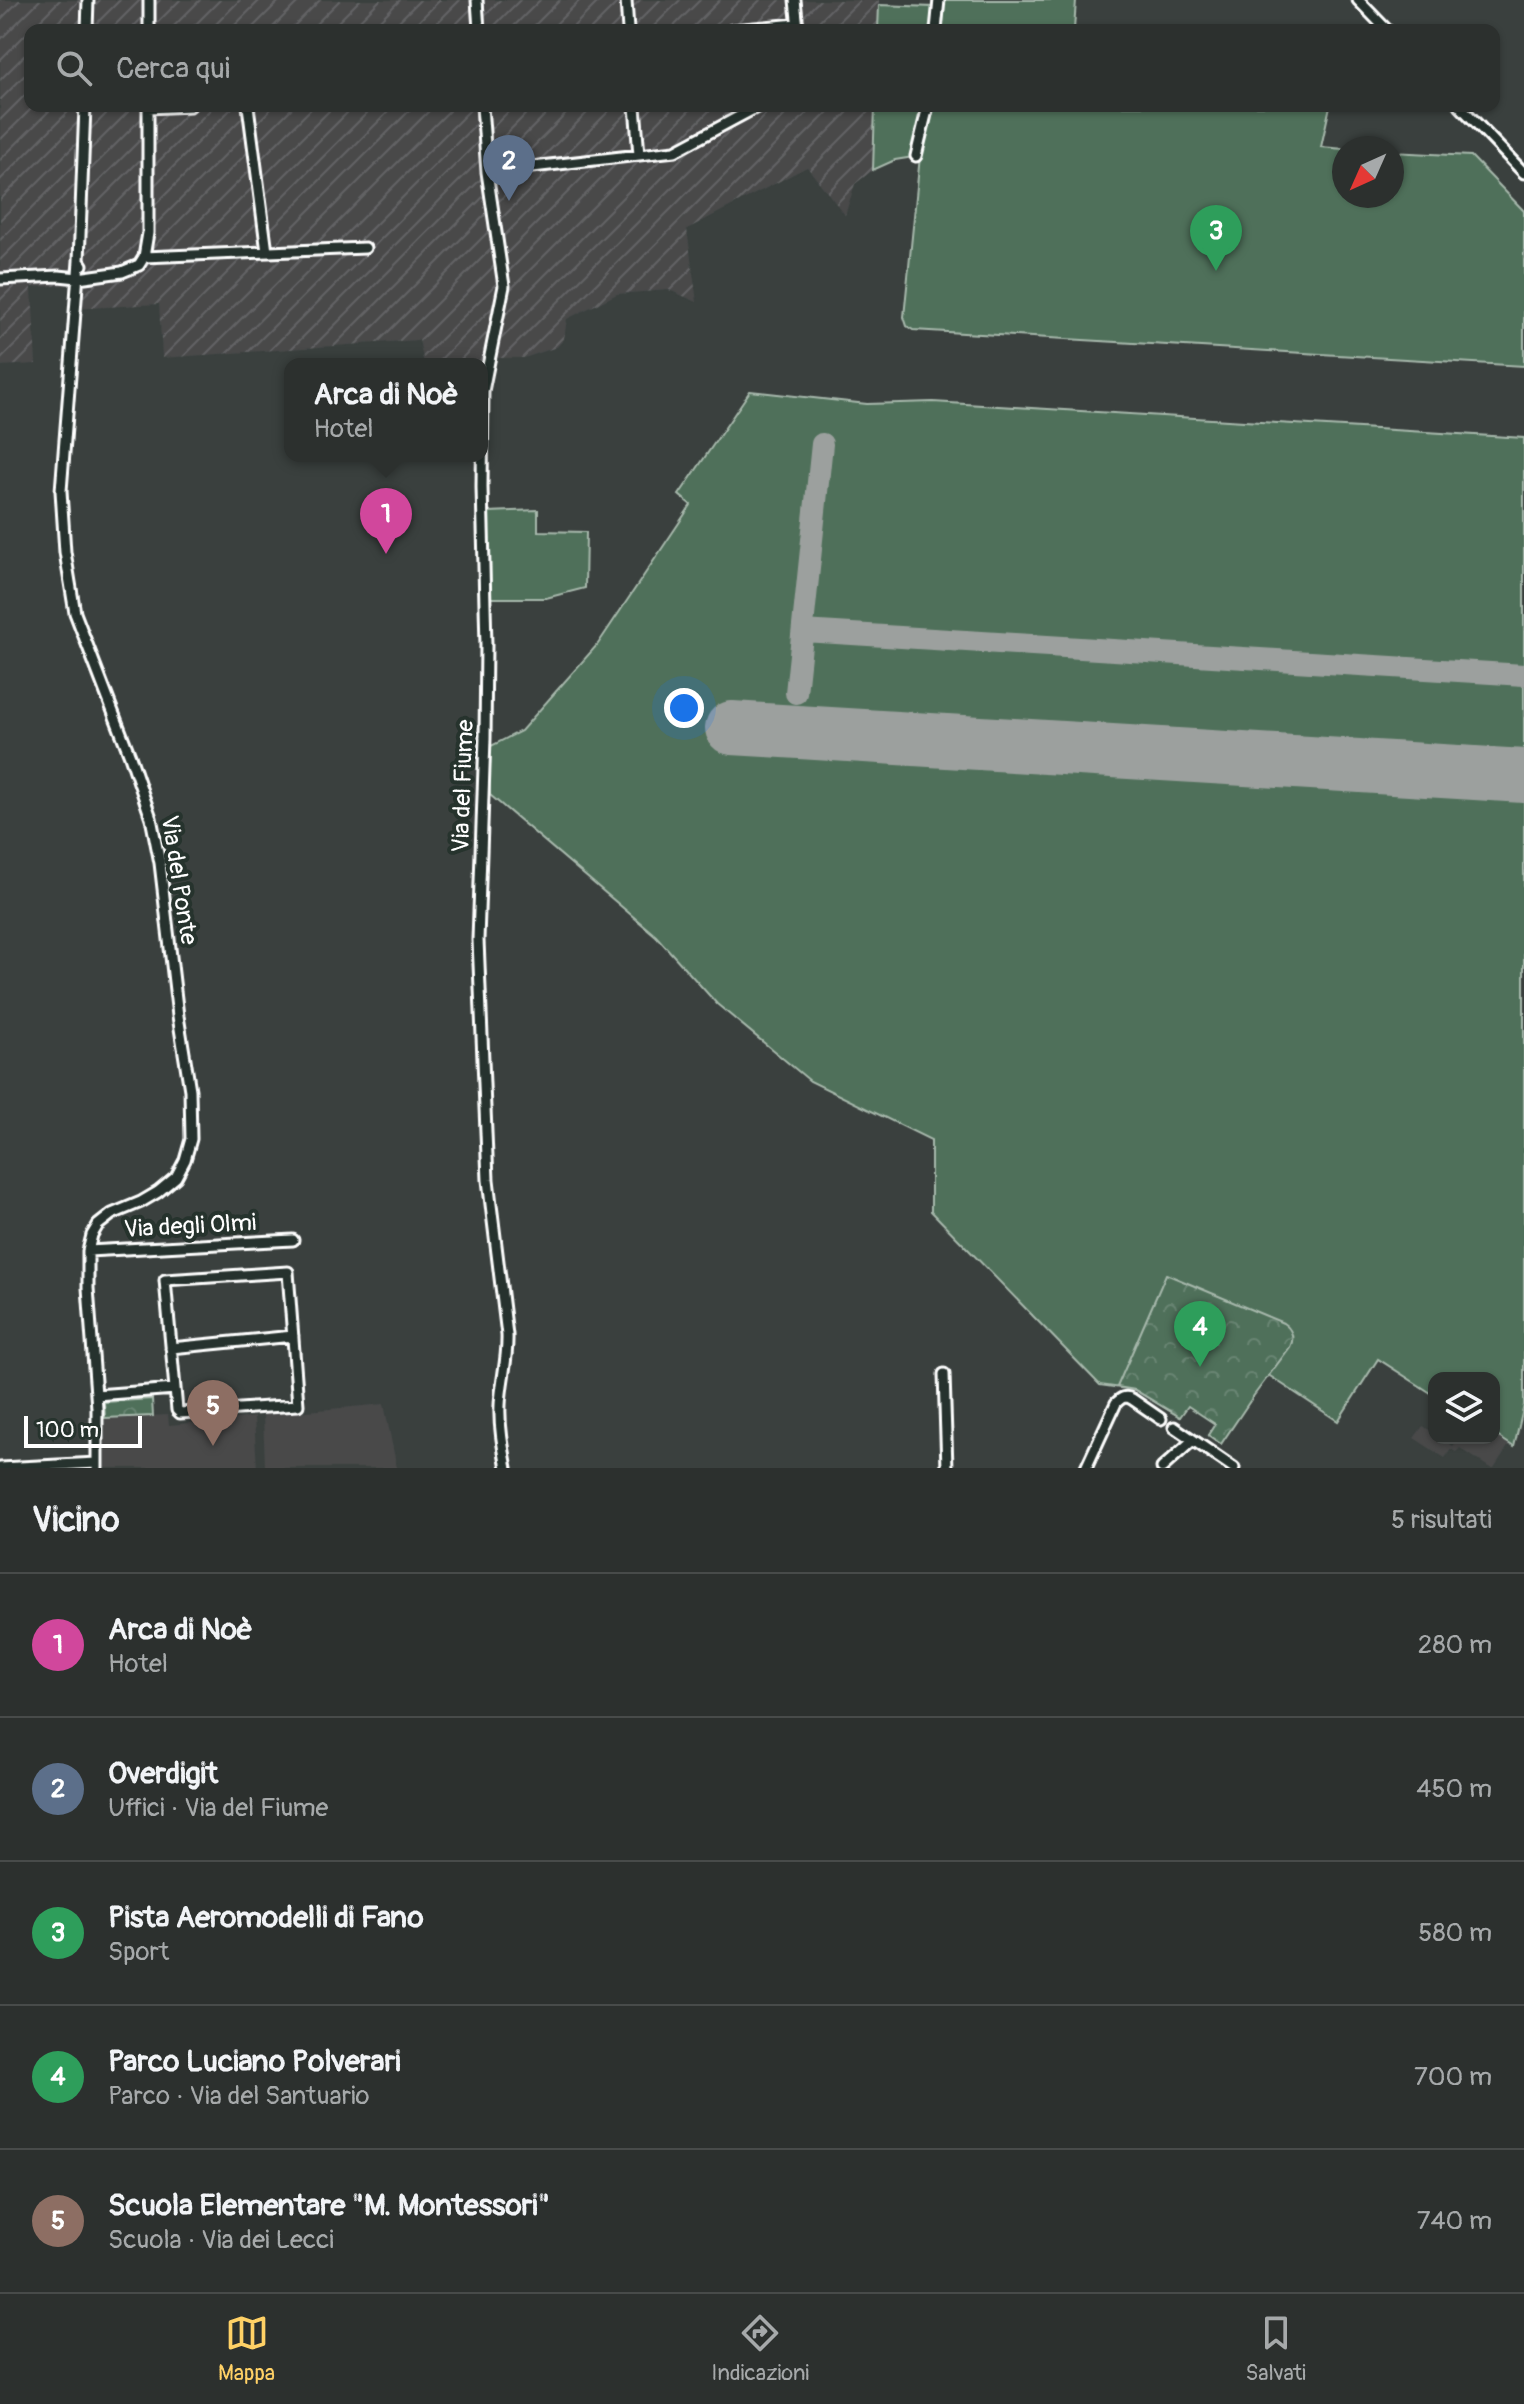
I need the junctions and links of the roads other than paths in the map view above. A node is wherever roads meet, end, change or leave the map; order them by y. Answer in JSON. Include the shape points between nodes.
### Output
{"nodes":[{"id":1,"x":149,"y":0,"type":"edge"},
{"id":2,"x":477,"y":0,"type":"edge"},
{"id":3,"x":626,"y":0,"type":"edge"},
{"id":4,"x":795,"y":0,"type":"edge"},
{"id":5,"x":939,"y":0,"type":"edge"},
{"id":6,"x":88,"y":1,"type":"edge"},
{"id":7,"x":1362,"y":2,"type":"edge"},
{"id":8,"x":87,"y":24,"type":"edge"},
{"id":9,"x":149,"y":24,"type":"edge"},
{"id":10,"x":479,"y":24,"type":"edge"},
{"id":11,"x":628,"y":24,"type":"edge"},
{"id":12,"x":798,"y":24,"type":"edge"},
{"id":13,"x":937,"y":24,"type":"edge"},
{"id":14,"x":1382,"y":24,"type":"edge"},
{"id":15,"x":85,"y":112,"type":"edge"},
{"id":16,"x":148,"y":112,"type":"edge"},
{"id":17,"x":249,"y":112,"type":"edge"},
{"id":18,"x":482,"y":112,"type":"edge"},
{"id":19,"x":635,"y":112,"type":"edge"},
{"id":20,"x":748,"y":112,"type":"edge"},
{"id":21,"x":927,"y":112,"type":"edge"},
{"id":22,"x":1466,"y":112,"type":"edge"},
{"id":23,"x":639,"y":155,"type":"junction"},
{"id":24,"x":916,"y":156,"type":"dead end"},
{"id":25,"x":487,"y":172,"type":"junction"},
{"id":26,"x":1524,"y":173,"type":"edge"},
{"id":27,"x":365,"y":248,"type":"dead end"},
{"id":28,"x":267,"y":252,"type":"junction"},
{"id":29,"x":144,"y":257,"type":"junction"},
{"id":30,"x":79,"y":261,"type":"junction"},
{"id":31,"x":96,"y":274,"type":"junction"},
{"id":32,"x":59,"y":276,"type":"junction"},
{"id":33,"x":78,"y":278,"type":"junction"},
{"id":34,"x":0,"y":279,"type":"edge"},
{"id":35,"x":488,"y":366,"type":"edge"},
{"id":36,"x":482,"y":462,"type":"edge"},
{"id":37,"x":293,"y":1240,"type":"dead end"},
{"id":38,"x":88,"y":1251,"type":"junction"},
{"id":39,"x":293,"y":1336,"type":"junction"},
{"id":40,"x":171,"y":1348,"type":"junction"},
{"id":41,"x":944,"y":1374,"type":"dead end"},
{"id":42,"x":175,"y":1389,"type":"junction"},
{"id":43,"x":96,"y":1395,"type":"junction"},
{"id":44,"x":1161,"y":1419,"type":"dead end"},
{"id":45,"x":1174,"y":1427,"type":"dead end"},
{"id":46,"x":1193,"y":1440,"type":"junction"},
{"id":47,"x":97,"y":1466,"type":"edge"},
{"id":48,"x":0,"y":1468,"type":"edge"},
{"id":49,"x":507,"y":1468,"type":"edge"},
{"id":50,"x":947,"y":1468,"type":"edge"},
{"id":51,"x":1086,"y":1468,"type":"edge"},
{"id":52,"x":1162,"y":1468,"type":"edge"},
{"id":53,"x":1234,"y":1468,"type":"edge"}],
"edges":[{"from":1,"to":9,"type":"street"},
{"from":2,"to":10,"type":"street"},
{"from":3,"to":11,"type":"street"},
{"from":4,"to":12,"type":"street"},
{"from":5,"to":13,"type":"street"},
{"from":6,"to":8,"type":"street"},
{"from":7,"to":14,"type":"street"},
{"from":15,"to":30,"type":"street","name":"Via del Ponte"},
{"from":16,"to":29,"type":"street"},
{"from":17,"to":28,"type":"street"},
{"from":18,"to":25,"type":"street","name":"Via del Fiume"},
{"from":19,"to":23,"type":"street"},
{"from":20,"to":23,"type":"street","via":[[675,151]]},
{"from":21,"to":24,"type":"street"},
{"from":22,"to":26,"type":"street"},
{"from":23,"to":25,"type":"street"},
{"from":25,"to":35,"type":"street","name":"Via del Fiume","via":[[504,286]]},
{"from":27,"to":28,"type":"street"},
{"from":28,"to":29,"type":"street"},
{"from":29,"to":31,"type":"street","via":[[132,270]]},
{"from":30,"to":31,"type":"street"},
{"from":30,"to":32,"type":"street"},
{"from":30,"to":33,"type":"street","name":"Via del Ponte"},
{"from":31,"to":33,"type":"street"},
{"from":32,"to":33,"type":"street"},
{"from":32,"to":34,"type":"street"},
{"from":33,"to":38,"type":"street","name":"Via del Ponte","via":[[61,491],[65,552],[75,613],[151,818],[190,1090],[191,1139],[176,1177],[98,1225]]},
{"from":36,"to":49,"type":"street","name":"Via del Fiume","via":[[486,645],[478,940],[488,1180],[508,1351],[500,1405]]},
{"from":37,"to":38,"type":"street","name":"Via degli Olmi"},
{"from":38,"to":43,"type":"street"},
{"from":39,"to":40,"type":"street"},
{"from":39,"to":40,"type":"street","via":[[288,1272],[165,1280]]},
{"from":39,"to":42,"type":"street","via":[[298,1405],[180,1413]]},
{"from":40,"to":42,"type":"street"},
{"from":41,"to":50,"type":"street"},
{"from":42,"to":43,"type":"street"},
{"from":43,"to":47,"type":"street"},
{"from":44,"to":51,"type":"street","via":[[1132,1399],[1120,1398]]},
{"from":45,"to":46,"type":"street"},
{"from":46,"to":52,"type":"street"},
{"from":46,"to":53,"type":"street"},
{"from":47,"to":48,"type":"street"}]}
